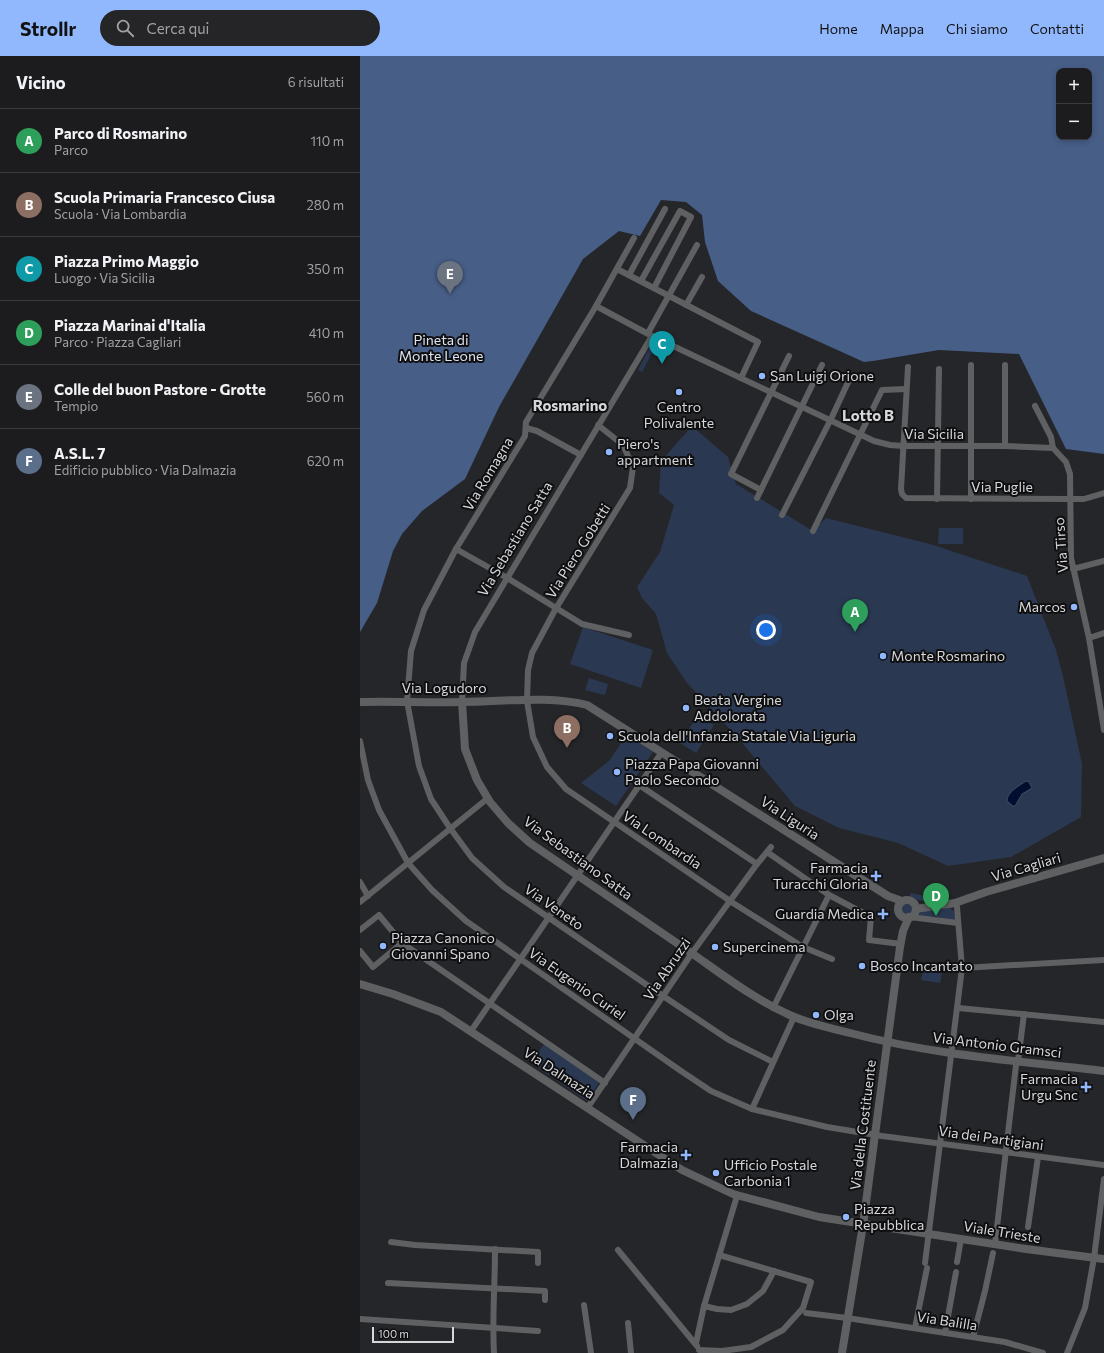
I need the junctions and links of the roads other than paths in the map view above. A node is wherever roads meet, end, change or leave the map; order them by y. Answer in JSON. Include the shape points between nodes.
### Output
{"nodes":[{"id":1,"x":665,"y":209,"type":"dead end"},
{"id":2,"x":634,"y":238,"type":"dead end"},
{"id":3,"x":697,"y":245,"type":"dead end"},
{"id":4,"x":617,"y":269,"type":"junction"},
{"id":5,"x":629,"y":275,"type":"junction"},
{"id":6,"x":702,"y":277,"type":"dead end"},
{"id":7,"x":641,"y":281,"type":"junction"},
{"id":8,"x":654,"y":288,"type":"junction"},
{"id":9,"x":668,"y":296,"type":"junction"},
{"id":10,"x":686,"y":305,"type":"junction"},
{"id":11,"x":596,"y":306,"type":"junction"},
{"id":12,"x":650,"y":334,"type":"junction"},
{"id":13,"x":789,"y":356,"type":"dead end"},
{"id":14,"x":822,"y":365,"type":"dead end"},
{"id":15,"x":1005,"y":365,"type":"dead end"},
{"id":16,"x":971,"y":366,"type":"dead end"},
{"id":17,"x":908,"y":367,"type":"dead end"},
{"id":18,"x":939,"y":369,"type":"dead end"},
{"id":19,"x":741,"y":378,"type":"junction"},
{"id":20,"x":850,"y":378,"type":"dead end"},
{"id":21,"x":906,"y":389,"type":"junction"},
{"id":22,"x":772,"y":392,"type":"junction"},
{"id":23,"x":802,"y":406,"type":"junction"},
{"id":24,"x":1035,"y":406,"type":"dead end"},
{"id":25,"x":831,"y":420,"type":"junction"},
{"id":26,"x":598,"y":425,"type":"junction"},
{"id":27,"x":526,"y":428,"type":"junction"},
{"id":28,"x":860,"y":434,"type":"junction"},
{"id":29,"x":937,"y":445,"type":"junction"},
{"id":30,"x":903,"y":446,"type":"junction"},
{"id":31,"x":972,"y":446,"type":"junction"},
{"id":32,"x":1005,"y":446,"type":"junction"},
{"id":33,"x":1053,"y":448,"type":"junction"},
{"id":34,"x":581,"y":455,"type":"junction"},
{"id":35,"x":761,"y":490,"type":"junction"},
{"id":36,"x":1104,"y":494,"type":"edge"},
{"id":37,"x":757,"y":498,"type":"dead end"},
{"id":38,"x":937,"y":499,"type":"junction"},
{"id":39,"x":971,"y":499,"type":"junction"},
{"id":40,"x":1070,"y":499,"type":"junction"},
{"id":41,"x":782,"y":515,"type":"dead end"},
{"id":42,"x":813,"y":531,"type":"dead end"},
{"id":43,"x":456,"y":549,"type":"junction"},
{"id":44,"x":1104,"y":560,"type":"edge"},
{"id":45,"x":1073,"y":569,"type":"junction"},
{"id":46,"x":507,"y":578,"type":"junction"},
{"id":47,"x":557,"y":607,"type":"junction"},
{"id":48,"x":1104,"y":634,"type":"edge"},
{"id":49,"x":629,"y":635,"type":"dead end"},
{"id":50,"x":1089,"y":638,"type":"junction"},
{"id":51,"x":407,"y":701,"type":"junction"},
{"id":52,"x":527,"y":701,"type":"junction"},
{"id":53,"x":360,"y":702,"type":"edge"},
{"id":54,"x":462,"y":702,"type":"junction"},
{"id":55,"x":1104,"y":730,"type":"edge"},
{"id":56,"x":360,"y":741,"type":"edge"},
{"id":57,"x":662,"y":752,"type":"junction"},
{"id":58,"x":639,"y":785,"type":"junction"},
{"id":59,"x":488,"y":798,"type":"junction"},
{"id":60,"x":614,"y":822,"type":"junction"},
{"id":61,"x":450,"y":828,"type":"junction"},
{"id":62,"x":1104,"y":858,"type":"edge"},
{"id":63,"x":408,"y":863,"type":"junction"},
{"id":64,"x":757,"y":864,"type":"junction"},
{"id":65,"x":577,"y":875,"type":"junction"},
{"id":66,"x":360,"y":882,"type":"edge"},
{"id":67,"x":829,"y":895,"type":"junction"},
{"id":68,"x":368,"y":896,"type":"junction"},
{"id":69,"x":730,"y":901,"type":"junction"},
{"id":70,"x":360,"y":902,"type":"edge"},
{"id":71,"x":955,"y":903,"type":"junction"},
{"id":72,"x":915,"y":906,"type":"junction"},
{"id":73,"x":900,"y":907,"type":"junction"},
{"id":74,"x":548,"y":917,"type":"junction"},
{"id":75,"x":910,"y":917,"type":"junction"},
{"id":76,"x":958,"y":923,"type":"junction"},
{"id":77,"x":360,"y":930,"type":"edge"},
{"id":78,"x":903,"y":931,"type":"junction"},
{"id":79,"x":402,"y":943,"type":"junction"},
{"id":80,"x":901,"y":944,"type":"junction"},
{"id":81,"x":803,"y":947,"type":"junction"},
{"id":82,"x":360,"y":951,"type":"edge"},
{"id":83,"x":692,"y":954,"type":"junction"},
{"id":84,"x":520,"y":959,"type":"junction"},
{"id":85,"x":832,"y":959,"type":"dead end"},
{"id":86,"x":1104,"y":960,"type":"edge"},
{"id":87,"x":962,"y":968,"type":"junction"},
{"id":88,"x":360,"y":984,"type":"edge"},
{"id":89,"x":663,"y":996,"type":"junction"},
{"id":90,"x":489,"y":1004,"type":"junction"},
{"id":91,"x":773,"y":1008,"type":"junction"},
{"id":92,"x":958,"y":1008,"type":"junction"},
{"id":93,"x":1024,"y":1014,"type":"junction"},
{"id":94,"x":794,"y":1017,"type":"junction"},
{"id":95,"x":1104,"y":1022,"type":"edge"},
{"id":96,"x":470,"y":1031,"type":"junction"},
{"id":97,"x":634,"y":1039,"type":"junction"},
{"id":98,"x":887,"y":1043,"type":"junction"},
{"id":99,"x":952,"y":1052,"type":"junction"},
{"id":100,"x":1018,"y":1061,"type":"junction"},
{"id":101,"x":774,"y":1062,"type":"junction"},
{"id":102,"x":1104,"y":1071,"type":"edge"},
{"id":103,"x":605,"y":1082,"type":"junction"},
{"id":104,"x":588,"y":1107,"type":"junction"},
{"id":105,"x":752,"y":1109,"type":"junction"},
{"id":106,"x":875,"y":1135,"type":"junction"},
{"id":107,"x":941,"y":1143,"type":"junction"},
{"id":108,"x":1005,"y":1152,"type":"junction"},
{"id":109,"x":1038,"y":1156,"type":"junction"},
{"id":110,"x":1104,"y":1165,"type":"edge"},
{"id":111,"x":1104,"y":1179,"type":"edge"},
{"id":112,"x":737,"y":1196,"type":"junction"},
{"id":113,"x":862,"y":1225,"type":"junction"},
{"id":114,"x":1028,"y":1227,"type":"dead end"},
{"id":115,"x":929,"y":1234,"type":"junction"},
{"id":116,"x":961,"y":1239,"type":"junction"},
{"id":117,"x":391,"y":1242,"type":"dead end"},
{"id":118,"x":995,"y":1244,"type":"junction"},
{"id":119,"x":495,"y":1249,"type":"junction"},
{"id":120,"x":618,"y":1250,"type":"dead end"},
{"id":121,"x":993,"y":1253,"type":"dead end"},
{"id":122,"x":720,"y":1255,"type":"junction"},
{"id":123,"x":1094,"y":1258,"type":"junction"},
{"id":124,"x":1104,"y":1259,"type":"edge"},
{"id":125,"x":957,"y":1262,"type":"dead end"},
{"id":126,"x":538,"y":1263,"type":"dead end"},
{"id":127,"x":774,"y":1271,"type":"junction"},
{"id":128,"x":956,"y":1272,"type":"dead end"},
{"id":129,"x":388,"y":1283,"type":"dead end"},
{"id":130,"x":495,"y":1288,"type":"junction"},
{"id":131,"x":545,"y":1300,"type":"dead end"},
{"id":132,"x":584,"y":1305,"type":"dead end"},
{"id":133,"x":704,"y":1306,"type":"junction"},
{"id":134,"x":806,"y":1313,"type":"dead end"},
{"id":135,"x":847,"y":1318,"type":"junction"},
{"id":136,"x":360,"y":1319,"type":"edge"},
{"id":137,"x":628,"y":1323,"type":"dead end"},
{"id":138,"x":493,"y":1328,"type":"junction"},
{"id":139,"x":915,"y":1328,"type":"junction"},
{"id":140,"x":538,"y":1331,"type":"dead end"},
{"id":141,"x":945,"y":1333,"type":"junction"},
{"id":142,"x":973,"y":1337,"type":"junction"},
{"id":143,"x":696,"y":1343,"type":"junction"},
{"id":144,"x":701,"y":1352,"type":"edge"},
{"id":145,"x":494,"y":1353,"type":"edge"},
{"id":146,"x":592,"y":1353,"type":"edge"},
{"id":147,"x":632,"y":1353,"type":"edge"},
{"id":148,"x":842,"y":1353,"type":"edge"},
{"id":149,"x":1043,"y":1353,"type":"edge"},
{"id":150,"x":1067,"y":1353,"type":"edge"}],
"edges":[{"from":1,"to":5,"type":"street"},
{"from":2,"to":4,"type":"street","name":"Via Romagna"},
{"from":3,"to":9,"type":"street","name":"Via Sebastiano Satta"},
{"from":4,"to":5,"type":"street"},
{"from":4,"to":11,"type":"street","name":"Via Romagna"},
{"from":5,"to":7,"type":"street"},
{"from":6,"to":10,"type":"street"},
{"from":7,"to":8,"type":"street"},
{"from":7,"to":8,"type":"street","via":[[680,211],[691,217]]},
{"from":8,"to":9,"type":"street"},
{"from":9,"to":10,"type":"street"},
{"from":9,"to":12,"type":"street","name":"Via Sebastiano Satta"},
{"from":10,"to":19,"type":"street","via":[[758,342]]},
{"from":11,"to":12,"type":"street","name":"Via Sicilia"},
{"from":11,"to":27,"type":"street","name":"Via Romagna","via":[[526,422]]},
{"from":12,"to":19,"type":"street","name":"Via Sicilia"},
{"from":12,"to":26,"type":"street","name":"Via Sebastiano Satta"},
{"from":13,"to":22,"type":"street"},
{"from":14,"to":23,"type":"street"},
{"from":15,"to":32,"type":"street"},
{"from":16,"to":31,"type":"street"},
{"from":17,"to":21,"type":"street"},
{"from":18,"to":29,"type":"street"},
{"from":19,"to":22,"type":"street","name":"Via Sicilia"},
{"from":20,"to":25,"type":"street"},
{"from":21,"to":28,"type":"street","via":[[882,390]]},
{"from":21,"to":30,"type":"street"},
{"from":22,"to":23,"type":"street","name":"Via Sicilia"},
{"from":22,"to":35,"type":"street","via":[[732,474]]},
{"from":23,"to":25,"type":"street","name":"Via Sicilia"},
{"from":23,"to":35,"type":"street"},
{"from":24,"to":33,"type":"street","via":[[1051,437]]},
{"from":25,"to":28,"type":"street","name":"Via Sicilia"},
{"from":25,"to":41,"type":"street"},
{"from":26,"to":34,"type":"street","name":"Via Sebastiano Satta"},
{"from":26,"to":47,"type":"street","name":"Via Piero Gobetti","via":[[623,446],[633,467],[630,488]]},
{"from":27,"to":34,"type":"street","via":[[537,431]]},
{"from":27,"to":43,"type":"street","name":"Via Romagna","via":[[525,436]]},
{"from":28,"to":30,"type":"street","name":"Via Sicilia","via":[[874,441]]},
{"from":28,"to":42,"type":"street"},
{"from":29,"to":30,"type":"street","name":"Via Sicilia"},
{"from":29,"to":31,"type":"street","name":"Via Sicilia"},
{"from":29,"to":38,"type":"street"},
{"from":30,"to":38,"type":"street","name":"Via Puglie","via":[[900,489],[902,494],[906,498]]},
{"from":31,"to":32,"type":"street","name":"Via Sicilia"},
{"from":31,"to":39,"type":"street"},
{"from":32,"to":33,"type":"street","name":"Via Sicilia"},
{"from":33,"to":40,"type":"street","via":[[1066,462],[1070,474]]},
{"from":34,"to":46,"type":"street","name":"Via Sebastiano Satta"},
{"from":35,"to":37,"type":"street"},
{"from":36,"to":40,"type":"street","name":"Via Puglie"},
{"from":38,"to":39,"type":"street","name":"Via Puglie"},
{"from":39,"to":40,"type":"street","name":"Via Puglie"},
{"from":40,"to":45,"type":"street","name":"Via Tirso"},
{"from":43,"to":46,"type":"street"},
{"from":43,"to":51,"type":"street","name":"Via Romagna","via":[[424,610],[411,651]]},
{"from":44,"to":45,"type":"street"},
{"from":45,"to":50,"type":"street","name":"Via Tirso"},
{"from":46,"to":47,"type":"street"},
{"from":46,"to":54,"type":"street","name":"Via Sebastiano Satta","via":[[475,632],[464,663]]},
{"from":47,"to":49,"type":"street","via":[[582,624]]},
{"from":47,"to":52,"type":"street","name":"Via Piero Gobetti","via":[[532,653],[528,670]]},
{"from":48,"to":50,"type":"street"},
{"from":50,"to":55,"type":"street","name":"Via Tirso"},
{"from":51,"to":53,"type":"street","name":"Via Logudoro"},
{"from":51,"to":54,"type":"street","name":"Via Logudoro"},
{"from":51,"to":61,"type":"street","name":"Via Veneto","via":[[420,766],[431,799]]},
{"from":52,"to":54,"type":"street","name":"Via Logudoro"},
{"from":52,"to":57,"type":"street","name":"Via Liguria","via":[[573,701],[587,705]]},
{"from":52,"to":60,"type":"street","name":"Via Lombardia","via":[[533,737],[547,767],[566,789]]},
{"from":54,"to":59,"type":"street","name":"Via Sebastiano Satta","via":[[465,749]]},
{"from":56,"to":63,"type":"street","name":"Via Eugenio Curiel","via":[[368,780],[379,810]]},
{"from":57,"to":58,"type":"street"},
{"from":57,"to":73,"type":"street","name":"Via Liguria","via":[[888,896]]},
{"from":58,"to":60,"type":"street"},
{"from":58,"to":64,"type":"street"},
{"from":59,"to":61,"type":"street"},
{"from":59,"to":65,"type":"street","name":"Via Sebastiano Satta","via":[[508,823],[530,843]]},
{"from":60,"to":65,"type":"street"},
{"from":60,"to":69,"type":"street","name":"Via Lombardia"},
{"from":61,"to":63,"type":"street"},
{"from":61,"to":74,"type":"street","name":"Via Veneto","via":[[472,858],[504,887]]},
{"from":62,"to":71,"type":"street","name":"Via Cagliari"},
{"from":63,"to":68,"type":"street"},
{"from":63,"to":84,"type":"street","name":"Via Eugenio Curiel","via":[[432,890],[466,921]]},
{"from":64,"to":67,"type":"street","name":"Via Abruzzi","via":[[769,850]]},
{"from":64,"to":69,"type":"street","name":"Via Abruzzi"},
{"from":65,"to":74,"type":"street"},
{"from":65,"to":83,"type":"street","name":"Via Sebastiano Satta"},
{"from":66,"to":68,"type":"street"},
{"from":67,"to":80,"type":"street","via":[[871,916],[869,940]]},
{"from":67,"to":81,"type":"street"},
{"from":68,"to":70,"type":"street"},
{"from":69,"to":81,"type":"street","name":"Via Lombardia"},
{"from":69,"to":83,"type":"street","name":"Via Abruzzi"},
{"from":71,"to":72,"type":"street","name":"Via Cagliari"},
{"from":71,"to":76,"type":"street"},
{"from":72,"to":73,"type":"street","via":[[908,900]]},
{"from":72,"to":75,"type":"street","via":[[914,915]]},
{"from":73,"to":75,"type":"street","via":[[903,917]]},
{"from":73,"to":78,"type":"street"},
{"from":74,"to":84,"type":"street"},
{"from":74,"to":89,"type":"street","name":"Via Veneto"},
{"from":75,"to":76,"type":"street"},
{"from":75,"to":78,"type":"street"},
{"from":76,"to":87,"type":"street"},
{"from":77,"to":79,"type":"street","via":[[378,915]]},
{"from":78,"to":80,"type":"street","name":"Via della Costituente"},
{"from":79,"to":82,"type":"street","via":[[373,967]]},
{"from":79,"to":90,"type":"street"},
{"from":80,"to":98,"type":"street","name":"Via della Costituente"},
{"from":81,"to":85,"type":"street","name":"Via Lombardia"},
{"from":81,"to":91,"type":"street"},
{"from":83,"to":89,"type":"street","name":"Via Abruzzi"},
{"from":83,"to":91,"type":"street","name":"Via Sebastiano Satta","via":[[730,982]]},
{"from":84,"to":90,"type":"street"},
{"from":84,"to":97,"type":"street","name":"Via Eugenio Curiel"},
{"from":86,"to":87,"type":"street"},
{"from":87,"to":92,"type":"street"},
{"from":88,"to":96,"type":"street","name":"Via Dalmazia","via":[[441,1012]]},
{"from":89,"to":97,"type":"street","name":"Via Abruzzi"},
{"from":89,"to":101,"type":"street","name":"Via Veneto","via":[[729,1040]]},
{"from":90,"to":96,"type":"street"},
{"from":90,"to":103,"type":"street"},
{"from":91,"to":94,"type":"street","name":"Via Sebastiano Satta"},
{"from":92,"to":93,"type":"street"},
{"from":92,"to":99,"type":"street"},
{"from":93,"to":95,"type":"street"},
{"from":93,"to":100,"type":"street"},
{"from":94,"to":98,"type":"street","name":"Via Sebastiano Satta"},
{"from":94,"to":101,"type":"street"},
{"from":96,"to":104,"type":"street","name":"Via Dalmazia"},
{"from":97,"to":103,"type":"street","name":"Via Abruzzi"},
{"from":97,"to":105,"type":"street","name":"Via Eugenio Curiel","via":[[712,1091]]},
{"from":98,"to":99,"type":"street","name":"Via Antonio Gramsci"},
{"from":98,"to":106,"type":"street","name":"Via della Costituente"},
{"from":99,"to":100,"type":"street","name":"Via Antonio Gramsci"},
{"from":99,"to":107,"type":"street"},
{"from":100,"to":102,"type":"street","name":"Via Antonio Gramsci"},
{"from":100,"to":108,"type":"street"},
{"from":101,"to":105,"type":"street"},
{"from":103,"to":104,"type":"street","name":"Via Abruzzi"},
{"from":104,"to":112,"type":"street","name":"Via Dalmazia","via":[[682,1170]]},
{"from":105,"to":106,"type":"street","name":"Via Eugenio Curiel"},
{"from":106,"to":107,"type":"street","name":"Via dei Partigiani"},
{"from":106,"to":113,"type":"street","name":"Via della Costituente"},
{"from":107,"to":108,"type":"street","name":"Via dei Partigiani"},
{"from":107,"to":115,"type":"street"},
{"from":108,"to":109,"type":"street","name":"Via dei Partigiani"},
{"from":108,"to":118,"type":"street"},
{"from":109,"to":110,"type":"street","name":"Via dei Partigiani"},
{"from":109,"to":114,"type":"street"},
{"from":111,"to":123,"type":"street"},
{"from":112,"to":113,"type":"street","via":[[819,1218]]},
{"from":112,"to":122,"type":"street"},
{"from":113,"to":115,"type":"street","name":"Viale Trieste"},
{"from":113,"to":135,"type":"street","name":"Via della Costituente"},
{"from":115,"to":116,"type":"street","name":"Viale Trieste"},
{"from":115,"to":139,"type":"street"},
{"from":116,"to":118,"type":"street","name":"Viale Trieste"},
{"from":116,"to":125,"type":"street"},
{"from":117,"to":119,"type":"street"},
{"from":118,"to":123,"type":"street","name":"Viale Trieste"},
{"from":119,"to":126,"type":"street","via":[[538,1252]]},
{"from":119,"to":130,"type":"street"},
{"from":120,"to":143,"type":"street"},
{"from":121,"to":142,"type":"street"},
{"from":122,"to":127,"type":"street"},
{"from":122,"to":133,"type":"street"},
{"from":123,"to":124,"type":"street","name":"Viale Trieste"},
{"from":123,"to":150,"type":"street","via":[[1085,1308]]},
{"from":127,"to":133,"type":"street","via":[[764,1291],[748,1304],[731,1310]]},
{"from":127,"to":144,"type":"street","via":[[811,1282],[803,1308],[784,1330],[751,1347]]},
{"from":128,"to":141,"type":"street"},
{"from":129,"to":130,"type":"street"},
{"from":130,"to":131,"type":"street","via":[[545,1291]]},
{"from":130,"to":138,"type":"street"},
{"from":132,"to":146,"type":"street"},
{"from":133,"to":143,"type":"street"},
{"from":134,"to":135,"type":"street","name":"Via Balilla"},
{"from":135,"to":139,"type":"street","name":"Via Balilla"},
{"from":135,"to":148,"type":"street","name":"Via della Costituente"},
{"from":136,"to":138,"type":"street"},
{"from":137,"to":147,"type":"street"},
{"from":138,"to":140,"type":"street"},
{"from":138,"to":145,"type":"street"},
{"from":139,"to":141,"type":"street","name":"Via Balilla"},
{"from":141,"to":142,"type":"street","name":"Via Balilla"},
{"from":142,"to":149,"type":"street","name":"Via Balilla","via":[[1005,1342]]},
{"from":143,"to":144,"type":"street"}]}
